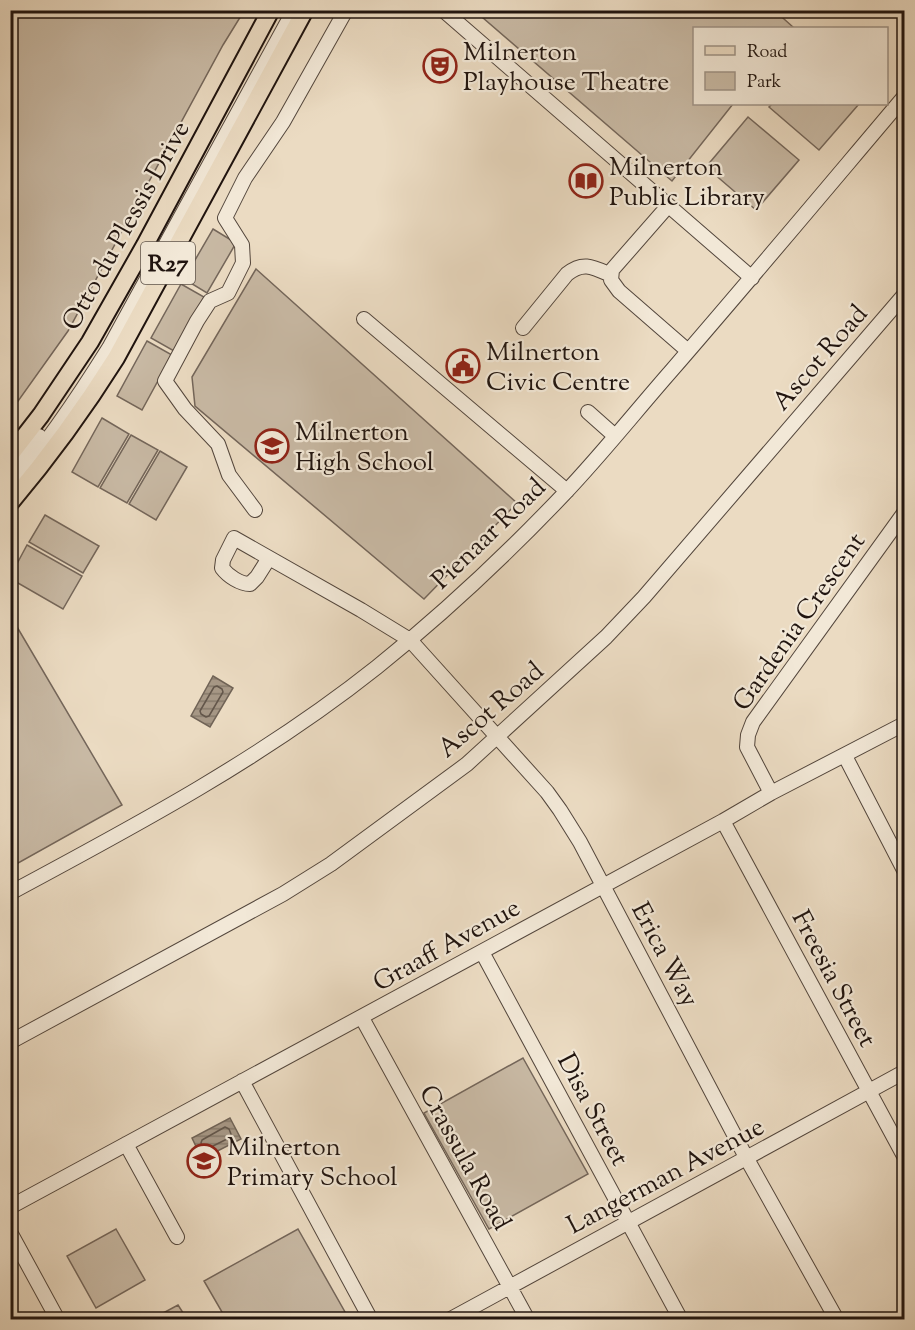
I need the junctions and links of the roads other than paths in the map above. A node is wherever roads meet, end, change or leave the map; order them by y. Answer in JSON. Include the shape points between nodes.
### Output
{"nodes":[{"id":1,"x":271,"y":10,"type":"edge"},
{"id":2,"x":284,"y":10,"type":"edge"},
{"id":3,"x":294,"y":10,"type":"edge"},
{"id":4,"x":305,"y":10,"type":"edge"},
{"id":5,"x":346,"y":10,"type":"edge"},
{"id":6,"x":443,"y":10,"type":"edge"},
{"id":7,"x":904,"y":97,"type":"edge"},
{"id":8,"x":668,"y":206,"type":"junction"},
{"id":9,"x":611,"y":275,"type":"junction"},
{"id":10,"x":752,"y":278,"type":"junction"},
{"id":11,"x":904,"y":295,"type":"edge"},
{"id":12,"x":364,"y":319,"type":"dead end"},
{"id":13,"x":523,"y":328,"type":"dead end"},
{"id":14,"x":688,"y":351,"type":"junction"},
{"id":15,"x":588,"y":412,"type":"dead end"},
{"id":16,"x":615,"y":436,"type":"junction"},
{"id":17,"x":10,"y":456,"type":"edge"},
{"id":18,"x":10,"y":471,"type":"edge"},
{"id":19,"x":10,"y":488,"type":"edge"},
{"id":20,"x":567,"y":491,"type":"junction"},
{"id":21,"x":10,"y":504,"type":"edge"},
{"id":22,"x":255,"y":510,"type":"dead end"},
{"id":23,"x":904,"y":513,"type":"edge"},
{"id":24,"x":269,"y":558,"type":"dead end"},
{"id":25,"x":410,"y":640,"type":"junction"},
{"id":26,"x":904,"y":724,"type":"edge"},
{"id":27,"x":497,"y":737,"type":"junction"},
{"id":28,"x":845,"y":756,"type":"junction"},
{"id":29,"x":771,"y":793,"type":"junction"},
{"id":30,"x":723,"y":821,"type":"junction"},
{"id":31,"x":904,"y":870,"type":"edge"},
{"id":32,"x":602,"y":886,"type":"junction"},
{"id":33,"x":10,"y":893,"type":"edge"},
{"id":34,"x":482,"y":952,"type":"junction"},
{"id":35,"x":362,"y":1018,"type":"junction"},
{"id":36,"x":10,"y":1042,"type":"edge"},
{"id":37,"x":904,"y":1072,"type":"edge"},
{"id":38,"x":242,"y":1081,"type":"junction"},
{"id":39,"x":869,"y":1091,"type":"junction"},
{"id":40,"x":126,"y":1144,"type":"junction"},
{"id":41,"x":904,"y":1156,"type":"edge"},
{"id":42,"x":747,"y":1159,"type":"junction"},
{"id":43,"x":10,"y":1207,"type":"edge"},
{"id":44,"x":628,"y":1222,"type":"junction"},
{"id":45,"x":10,"y":1232,"type":"edge"},
{"id":46,"x":177,"y":1237,"type":"dead end"},
{"id":47,"x":510,"y":1286,"type":"junction"},
{"id":48,"x":58,"y":1320,"type":"edge"},
{"id":49,"x":371,"y":1320,"type":"edge"},
{"id":50,"x":448,"y":1320,"type":"edge"},
{"id":51,"x":528,"y":1320,"type":"edge"},
{"id":52,"x":681,"y":1320,"type":"edge"},
{"id":53,"x":837,"y":1320,"type":"edge"}],
"edges":[{"from":1,"to":17,"type":"main road","name":"Otto du Plessis Drive","number":"R27","via":[[90,342]]},
{"from":2,"to":18,"type":"street","via":[[104,339],[63,403]]},
{"from":3,"to":19,"type":"street","via":[[109,348],[55,430]]},
{"from":4,"to":21,"type":"main road","number":"R27","via":[[116,358],[51,453]]},
{"from":5,"to":22,"type":"street","via":[[225,218],[242,245],[243,263],[228,293],[210,301],[165,381],[218,444],[229,475]]},
{"from":6,"to":8,"type":"street"},
{"from":7,"to":10,"type":"street","name":"Pienaar Road"},
{"from":8,"to":9,"type":"street","via":[[616,264]]},
{"from":8,"to":10,"type":"street"},
{"from":9,"to":13,"type":"street","via":[[586,266],[574,268]]},
{"from":9,"to":14,"type":"street","via":[[619,291]]},
{"from":10,"to":14,"type":"street","name":"Pienaar Road"},
{"from":11,"to":27,"type":"street","name":"Ascot Road","via":[[644,597]]},
{"from":12,"to":20,"type":"street"},
{"from":14,"to":16,"type":"street","name":"Pienaar Road"},
{"from":15,"to":16,"type":"street"},
{"from":16,"to":20,"type":"street","name":"Pienaar Road"},
{"from":20,"to":25,"type":"street","name":"Pienaar Road","via":[[474,584]]},
{"from":23,"to":29,"type":"street","name":"Gardenia Crescent","via":[[753,723],[747,747]]},
{"from":24,"to":25,"type":"street","name":"Erica Way"},
{"from":25,"to":27,"type":"street","name":"Erica Way"},
{"from":25,"to":33,"type":"street","name":"Pienaar Road","via":[[342,694],[253,756],[152,817]]},
{"from":26,"to":28,"type":"street","name":"Graaff Avenue"},
{"from":27,"to":32,"type":"street","name":"Erica Way","via":[[560,810]]},
{"from":27,"to":36,"type":"street","name":"Ascot Road","via":[[467,764],[331,864]]},
{"from":28,"to":29,"type":"street","name":"Graaff Avenue"},
{"from":28,"to":31,"type":"street"},
{"from":29,"to":30,"type":"street","name":"Graaff Avenue"},
{"from":30,"to":32,"type":"street","name":"Graaff Avenue"},
{"from":30,"to":39,"type":"street","name":"Freesia Street"},
{"from":32,"to":34,"type":"street","name":"Graaff Avenue"},
{"from":32,"to":42,"type":"street","name":"Erica Way"},
{"from":34,"to":35,"type":"street","name":"Graaff Avenue"},
{"from":34,"to":44,"type":"street","name":"Disa Street"},
{"from":35,"to":38,"type":"street","name":"Graaff Avenue"},
{"from":35,"to":47,"type":"street","name":"Crassula Road"},
{"from":37,"to":39,"type":"street","name":"Langerman Avenue"},
{"from":38,"to":40,"type":"street","name":"Graaff Avenue"},
{"from":38,"to":49,"type":"street"},
{"from":39,"to":41,"type":"street","name":"Freesia Street"},
{"from":39,"to":42,"type":"street","name":"Langerman Avenue"},
{"from":40,"to":43,"type":"street","name":"Graaff Avenue"},
{"from":40,"to":46,"type":"street"},
{"from":42,"to":44,"type":"street","name":"Langerman Avenue"},
{"from":42,"to":53,"type":"street","name":"Erica Way"},
{"from":44,"to":47,"type":"street","name":"Langerman Avenue"},
{"from":44,"to":52,"type":"street","name":"Disa Street"},
{"from":45,"to":48,"type":"street"},
{"from":47,"to":50,"type":"street","name":"Langerman Avenue"},
{"from":47,"to":51,"type":"street","name":"Crassula Road"}]}
